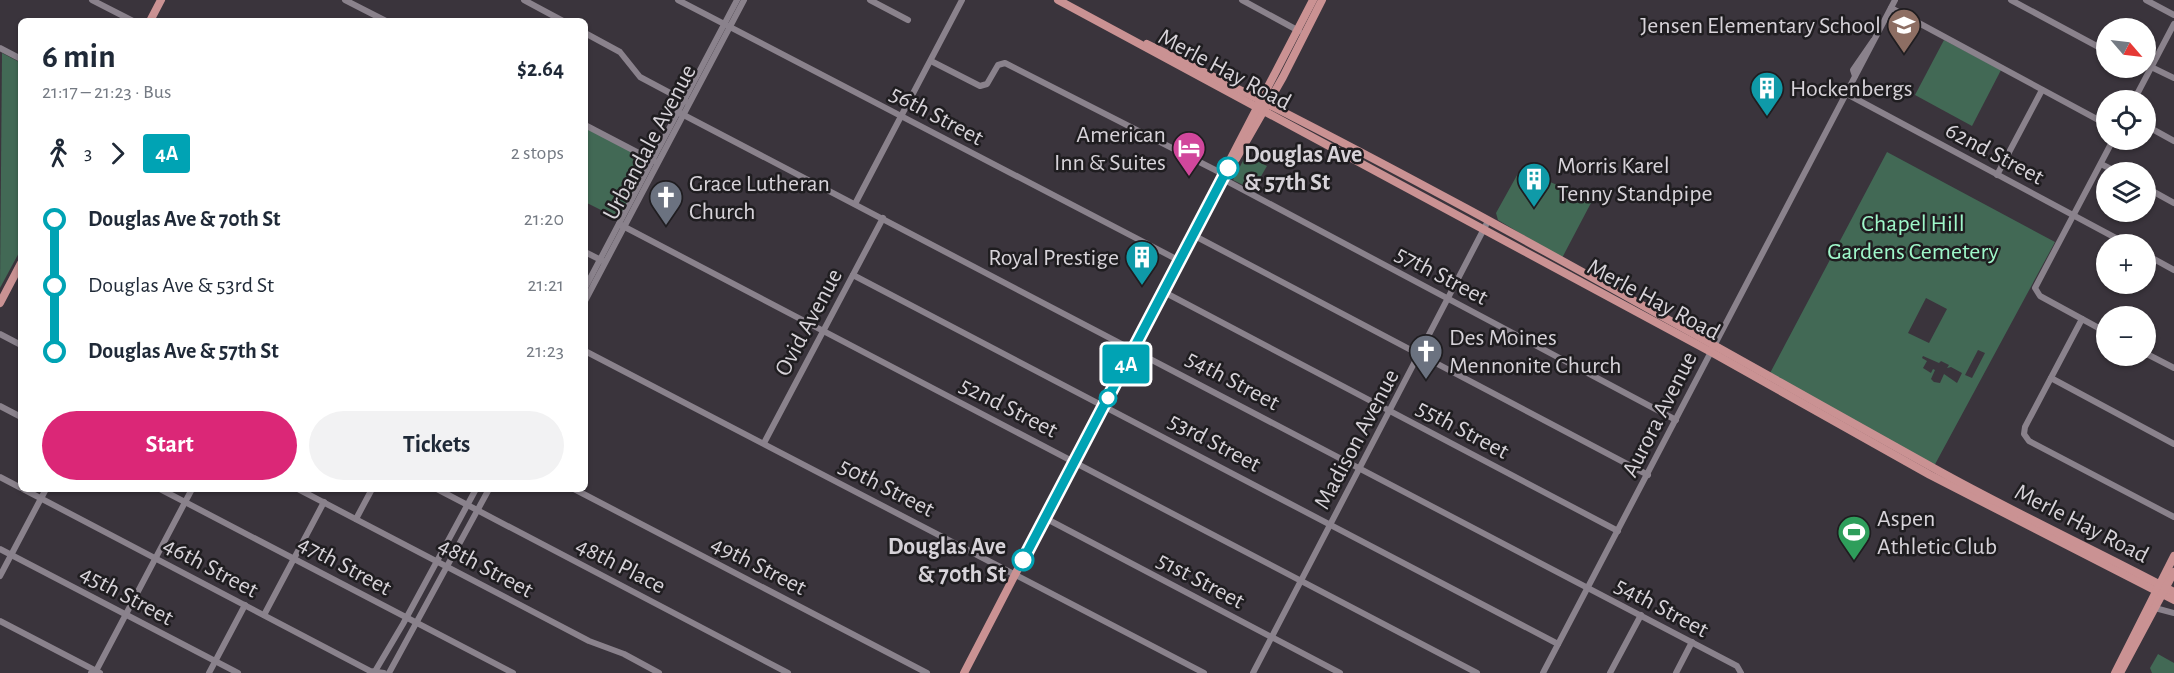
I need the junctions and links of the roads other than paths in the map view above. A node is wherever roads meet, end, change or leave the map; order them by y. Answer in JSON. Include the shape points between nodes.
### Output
{"nodes":[{"id":1,"x":92,"y":0,"type":"edge"},
{"id":2,"x":161,"y":0,"type":"edge"},
{"id":3,"x":345,"y":0,"type":"edge"},
{"id":4,"x":524,"y":0,"type":"edge"},
{"id":5,"x":678,"y":0,"type":"edge"},
{"id":6,"x":737,"y":0,"type":"edge"},
{"id":7,"x":744,"y":0,"type":"edge"},
{"id":8,"x":870,"y":0,"type":"edge"},
{"id":9,"x":962,"y":0,"type":"edge"},
{"id":10,"x":1058,"y":0,"type":"edge"},
{"id":11,"x":1242,"y":0,"type":"edge"},
{"id":12,"x":1313,"y":0,"type":"edge"},
{"id":13,"x":1322,"y":0,"type":"edge"},
{"id":14,"x":1895,"y":0,"type":"edge"},
{"id":15,"x":2011,"y":0,"type":"edge"},
{"id":16,"x":2146,"y":0,"type":"edge"},
{"id":17,"x":1891,"y":8,"type":"junction"},
{"id":18,"x":2174,"y":15,"type":"edge"},
{"id":19,"x":127,"y":18,"type":"edge"},
{"id":20,"x":152,"y":18,"type":"edge"},
{"id":21,"x":380,"y":18,"type":"edge"},
{"id":22,"x":557,"y":18,"type":"edge"},
{"id":23,"x":908,"y":20,"type":"dead end"},
{"id":24,"x":2174,"y":24,"type":"edge"},
{"id":25,"x":727,"y":26,"type":"junction"},
{"id":26,"x":1302,"y":32,"type":"junction"},
{"id":27,"x":588,"y":35,"type":"edge"},
{"id":28,"x":2096,"y":46,"type":"edge"},
{"id":29,"x":0,"y":48,"type":"edge"},
{"id":30,"x":2156,"y":54,"type":"edge"},
{"id":31,"x":18,"y":57,"type":"edge"},
{"id":32,"x":931,"y":61,"type":"junction"},
{"id":33,"x":2156,"y":69,"type":"edge"},
{"id":34,"x":2174,"y":78,"type":"edge"},
{"id":35,"x":2042,"y":90,"type":"junction"},
{"id":36,"x":1845,"y":93,"type":"junction"},
{"id":37,"x":687,"y":102,"type":"junction"},
{"id":38,"x":1262,"y":106,"type":"junction"},
{"id":39,"x":681,"y":113,"type":"junction"},
{"id":40,"x":901,"y":117,"type":"junction"},
{"id":41,"x":2096,"y":119,"type":"edge"},
{"id":42,"x":588,"y":127,"type":"edge"},
{"id":43,"x":2156,"y":131,"type":"edge"},
{"id":44,"x":2174,"y":141,"type":"edge"},
{"id":45,"x":655,"y":161,"type":"junction"},
{"id":46,"x":2096,"y":173,"type":"edge"},
{"id":47,"x":1997,"y":175,"type":"junction"},
{"id":48,"x":1224,"y":177,"type":"junction"},
{"id":49,"x":2156,"y":193,"type":"edge"},
{"id":50,"x":2174,"y":203,"type":"edge"},
{"id":51,"x":855,"y":204,"type":"junction"},
{"id":52,"x":2073,"y":215,"type":"junction"},
{"id":53,"x":883,"y":218,"type":"junction"},
{"id":54,"x":1487,"y":225,"type":"junction"},
{"id":55,"x":621,"y":226,"type":"junction"},
{"id":56,"x":2108,"y":234,"type":"edge"},
{"id":57,"x":1193,"y":236,"type":"junction"},
{"id":58,"x":588,"y":254,"type":"edge"},
{"id":59,"x":2156,"y":260,"type":"edge"},
{"id":60,"x":603,"y":261,"type":"junction"},
{"id":61,"x":1180,"y":261,"type":"junction"},
{"id":62,"x":2174,"y":270,"type":"edge"},
{"id":63,"x":18,"y":275,"type":"edge"},
{"id":64,"x":853,"y":275,"type":"junction"},
{"id":65,"x":588,"y":284,"type":"edge"},
{"id":66,"x":1164,"y":292,"type":"junction"},
{"id":67,"x":588,"y":294,"type":"edge"},
{"id":68,"x":1449,"y":299,"type":"junction"},
{"id":69,"x":0,"y":303,"type":"edge"},
{"id":70,"x":2082,"y":319,"type":"junction"},
{"id":71,"x":2096,"y":327,"type":"edge"},
{"id":72,"x":823,"y":331,"type":"junction"},
{"id":73,"x":0,"y":334,"type":"edge"},
{"id":74,"x":18,"y":343,"type":"edge"},
{"id":75,"x":1713,"y":348,"type":"junction"},
{"id":76,"x":1134,"y":349,"type":"junction"},
{"id":77,"x":588,"y":353,"type":"edge"},
{"id":78,"x":1420,"y":355,"type":"junction"},
{"id":79,"x":2156,"y":359,"type":"edge"},
{"id":80,"x":2174,"y":368,"type":"edge"},
{"id":81,"x":2051,"y":378,"type":"junction"},
{"id":82,"x":1105,"y":405,"type":"junction"},
{"id":83,"x":0,"y":406,"type":"edge"},
{"id":84,"x":1390,"y":411,"type":"junction"},
{"id":85,"x":18,"y":415,"type":"edge"},
{"id":86,"x":1676,"y":420,"type":"junction"},
{"id":87,"x":764,"y":443,"type":"junction"},
{"id":88,"x":2174,"y":444,"type":"edge"},
{"id":89,"x":1075,"y":461,"type":"junction"},
{"id":90,"x":1361,"y":468,"type":"junction"},
{"id":91,"x":1648,"y":475,"type":"junction"},
{"id":92,"x":0,"y":477,"type":"edge"},
{"id":93,"x":18,"y":487,"type":"edge"},
{"id":94,"x":28,"y":492,"type":"edge"},
{"id":95,"x":44,"y":492,"type":"edge"},
{"id":96,"x":166,"y":492,"type":"edge"},
{"id":97,"x":190,"y":492,"type":"edge"},
{"id":98,"x":304,"y":492,"type":"edge"},
{"id":99,"x":370,"y":492,"type":"edge"},
{"id":100,"x":443,"y":492,"type":"edge"},
{"id":101,"x":474,"y":492,"type":"edge"},
{"id":102,"x":487,"y":492,"type":"edge"},
{"id":103,"x":580,"y":492,"type":"edge"},
{"id":104,"x":41,"y":498,"type":"junction"},
{"id":105,"x":185,"y":502,"type":"junction"},
{"id":106,"x":324,"y":502,"type":"junction"},
{"id":107,"x":467,"y":505,"type":"junction"},
{"id":108,"x":477,"y":511,"type":"junction"},
{"id":109,"x":1045,"y":518,"type":"junction"},
{"id":110,"x":2174,"y":518,"type":"edge"},
{"id":111,"x":356,"y":519,"type":"junction"},
{"id":112,"x":1331,"y":524,"type":"junction"},
{"id":113,"x":1618,"y":531,"type":"junction"},
{"id":114,"x":0,"y":549,"type":"edge"},
{"id":115,"x":11,"y":555,"type":"junction"},
{"id":116,"x":2174,"y":556,"type":"edge"},
{"id":117,"x":155,"y":558,"type":"junction"},
{"id":118,"x":294,"y":559,"type":"junction"},
{"id":119,"x":437,"y":561,"type":"junction"},
{"id":120,"x":447,"y":567,"type":"junction"},
{"id":121,"x":2174,"y":572,"type":"edge"},
{"id":122,"x":1016,"y":574,"type":"junction"},
{"id":123,"x":0,"y":576,"type":"edge"},
{"id":124,"x":1302,"y":581,"type":"junction"},
{"id":125,"x":1588,"y":588,"type":"junction"},
{"id":126,"x":2161,"y":589,"type":"junction"},
{"id":127,"x":2174,"y":592,"type":"edge"},
{"id":128,"x":2174,"y":600,"type":"edge"},
{"id":129,"x":245,"y":604,"type":"junction"},
{"id":130,"x":2155,"y":608,"type":"junction"},
{"id":131,"x":2174,"y":613,"type":"edge"},
{"id":132,"x":125,"y":615,"type":"junction"},
{"id":133,"x":264,"y":615,"type":"junction"},
{"id":134,"x":1641,"y":615,"type":"junction"},
{"id":135,"x":407,"y":618,"type":"junction"},
{"id":136,"x":0,"y":621,"type":"edge"},
{"id":137,"x":418,"y":623,"type":"junction"},
{"id":138,"x":1272,"y":637,"type":"junction"},
{"id":139,"x":1692,"y":642,"type":"junction"},
{"id":140,"x":1558,"y":644,"type":"junction"},
{"id":141,"x":215,"y":661,"type":"junction"},
{"id":142,"x":779,"y":671,"type":"edge"},
{"id":143,"x":96,"y":672,"type":"edge"},
{"id":144,"x":374,"y":672,"type":"edge"},
{"id":145,"x":209,"y":673,"type":"edge"},
{"id":146,"x":238,"y":673,"type":"edge"},
{"id":147,"x":384,"y":673,"type":"edge"},
{"id":148,"x":389,"y":673,"type":"edge"},
{"id":149,"x":513,"y":673,"type":"edge"},
{"id":150,"x":659,"y":673,"type":"edge"},
{"id":151,"x":789,"y":673,"type":"edge"},
{"id":152,"x":927,"y":673,"type":"edge"},
{"id":153,"x":964,"y":673,"type":"edge"},
{"id":154,"x":1204,"y":673,"type":"edge"},
{"id":155,"x":1253,"y":673,"type":"edge"},
{"id":156,"x":1340,"y":673,"type":"edge"},
{"id":157,"x":1477,"y":673,"type":"edge"},
{"id":158,"x":1543,"y":673,"type":"edge"},
{"id":159,"x":1610,"y":673,"type":"edge"},
{"id":160,"x":1676,"y":673,"type":"edge"},
{"id":161,"x":1741,"y":673,"type":"edge"},
{"id":162,"x":2115,"y":673,"type":"edge"},
{"id":163,"x":2121,"y":673,"type":"edge"}],
"edges":[{"from":1,"to":19,"type":"street"},
{"from":2,"to":20,"type":"main road"},
{"from":3,"to":21,"type":"street"},
{"from":4,"to":22,"type":"street"},
{"from":5,"to":25,"type":"street","name":"56th Street"},
{"from":6,"to":25,"type":"street","name":"Urbandale Avenue"},
{"from":7,"to":25,"type":"street","name":"Urbandale Avenue"},
{"from":8,"to":23,"type":"street"},
{"from":9,"to":32,"type":"street"},
{"from":10,"to":38,"type":"main road","name":"Merle Hay Road"},
{"from":11,"to":26,"type":"street"},
{"from":12,"to":26,"type":"main road"},
{"from":13,"to":26,"type":"main road"},
{"from":14,"to":17,"type":"street","name":"Aurora Avenue"},
{"from":15,"to":28,"type":"street"},
{"from":16,"to":18,"type":"street"},
{"from":17,"to":35,"type":"street"},
{"from":17,"to":36,"type":"street","name":"Aurora Avenue","via":[[1853,70],[1855,76]]},
{"from":24,"to":30,"type":"street"},
{"from":25,"to":37,"type":"street","name":"Urbandale Avenue"},
{"from":25,"to":40,"type":"street","name":"56th Street"},
{"from":26,"to":38,"type":"main road"},
{"from":27,"to":37,"type":"street","via":[[620,52],[640,77]]},
{"from":29,"to":31,"type":"street"},
{"from":32,"to":40,"type":"street"},
{"from":32,"to":48,"type":"street","name":"57th Street","via":[[980,86],[987,84],[998,65],[1005,63]]},
{"from":33,"to":34,"type":"street"},
{"from":35,"to":41,"type":"street"},
{"from":35,"to":47,"type":"street"},
{"from":36,"to":47,"type":"street","name":"62nd Street"},
{"from":36,"to":75,"type":"street","name":"Aurora Avenue"},
{"from":37,"to":39,"type":"street","name":"Urbandale Avenue"},
{"from":38,"to":48,"type":"main road"},
{"from":38,"to":54,"type":"main road","name":"Merle Hay Road"},
{"from":39,"to":45,"type":"street","name":"Urbandale Avenue"},
{"from":39,"to":51,"type":"street","name":"54th Street"},
{"from":40,"to":51,"type":"street"},
{"from":40,"to":61,"type":"street","name":"56th Street"},
{"from":42,"to":45,"type":"street"},
{"from":43,"to":44,"type":"street"},
{"from":45,"to":55,"type":"street","name":"Urbandale Avenue"},
{"from":46,"to":52,"type":"street"},
{"from":47,"to":52,"type":"street","name":"62nd Street"},
{"from":48,"to":57,"type":"main road"},
{"from":48,"to":68,"type":"street","name":"57th Street"},
{"from":49,"to":50,"type":"street"},
{"from":51,"to":53,"type":"street","name":"54th Street"},
{"from":52,"to":56,"type":"street","name":"62nd Street"},
{"from":52,"to":70,"type":"street","via":[[2036,285],[2036,292]]},
{"from":53,"to":64,"type":"street","name":"Ovid Avenue"},
{"from":53,"to":76,"type":"street","name":"54th Street"},
{"from":54,"to":68,"type":"street","name":"Madison Avenue"},
{"from":54,"to":75,"type":"main road","name":"Merle Hay Road"},
{"from":55,"to":60,"type":"street","name":"Urbandale Avenue"},
{"from":55,"to":72,"type":"street","name":"52nd Street"},
{"from":57,"to":61,"type":"main road"},
{"from":57,"to":78,"type":"street"},
{"from":58,"to":60,"type":"street"},
{"from":59,"to":62,"type":"street"},
{"from":60,"to":65,"type":"street","name":"Urbandale Avenue"},
{"from":60,"to":67,"type":"street","name":"Urbandale Avenue"},
{"from":61,"to":66,"type":"main road"},
{"from":63,"to":69,"type":"main road"},
{"from":64,"to":72,"type":"street","name":"Ovid Avenue"},
{"from":64,"to":82,"type":"street","name":"53rd Street"},
{"from":66,"to":76,"type":"main road"},
{"from":66,"to":84,"type":"street","name":"55th Street"},
{"from":68,"to":78,"type":"street","name":"Madison Avenue"},
{"from":68,"to":86,"type":"street","name":"57th Street"},
{"from":70,"to":71,"type":"street"},
{"from":70,"to":81,"type":"street"},
{"from":72,"to":87,"type":"street","name":"Ovid Avenue"},
{"from":72,"to":89,"type":"street","name":"52nd Street"},
{"from":73,"to":74,"type":"street"},
{"from":75,"to":86,"type":"street","name":"Aurora Avenue"},
{"from":75,"to":126,"type":"main road","name":"Merle Hay Road","via":[[1930,474]]},
{"from":76,"to":82,"type":"main road"},
{"from":76,"to":90,"type":"street","name":"54th Street"},
{"from":77,"to":87,"type":"street","name":"50th Street"},
{"from":78,"to":84,"type":"street","name":"Madison Avenue"},
{"from":78,"to":91,"type":"street"},
{"from":79,"to":80,"type":"street"},
{"from":81,"to":88,"type":"street"},
{"from":81,"to":110,"type":"street","via":[[2024,430],[2029,441]]},
{"from":82,"to":89,"type":"main road"},
{"from":82,"to":112,"type":"street","name":"53rd Street"},
{"from":83,"to":85,"type":"street"},
{"from":84,"to":90,"type":"street","name":"Madison Avenue"},
{"from":84,"to":113,"type":"street","name":"55th Street"},
{"from":86,"to":91,"type":"street","name":"Aurora Avenue"},
{"from":87,"to":122,"type":"street","name":"50th Street"},
{"from":89,"to":109,"type":"main road"},
{"from":89,"to":124,"type":"street","name":"52nd Street"},
{"from":90,"to":112,"type":"street","name":"Madison Avenue"},
{"from":90,"to":125,"type":"street","name":"54th Street"},
{"from":91,"to":113,"type":"street","name":"Aurora Avenue"},
{"from":92,"to":93,"type":"street","name":"46th Street"},
{"from":94,"to":104,"type":"street","name":"46th Street"},
{"from":95,"to":104,"type":"street"},
{"from":96,"to":105,"type":"street","name":"47th Street"},
{"from":97,"to":105,"type":"street"},
{"from":98,"to":106,"type":"street","name":"48th Street"},
{"from":99,"to":111,"type":"street"},
{"from":100,"to":107,"type":"street","name":"48th Place"},
{"from":101,"to":107,"type":"street"},
{"from":102,"to":108,"type":"street"},
{"from":103,"to":152,"type":"street","name":"49th Street"},
{"from":104,"to":115,"type":"street"},
{"from":104,"to":117,"type":"street","name":"46th Street"},
{"from":105,"to":117,"type":"street"},
{"from":105,"to":118,"type":"street","name":"47th Street"},
{"from":106,"to":111,"type":"street","name":"48th Street"},
{"from":106,"to":118,"type":"street"},
{"from":107,"to":108,"type":"street","name":"48th Place"},
{"from":107,"to":119,"type":"street"},
{"from":108,"to":120,"type":"street"},
{"from":108,"to":142,"type":"street","name":"48th Place"},
{"from":109,"to":122,"type":"main road"},
{"from":109,"to":138,"type":"street","name":"51st Street"},
{"from":111,"to":119,"type":"street","name":"48th Street"},
{"from":112,"to":124,"type":"street","name":"Madison Avenue"},
{"from":112,"to":140,"type":"street","name":"53rd Street"},
{"from":113,"to":125,"type":"street","name":"Aurora Avenue"},
{"from":114,"to":115,"type":"street","name":"45th Street"},
{"from":115,"to":123,"type":"street"},
{"from":115,"to":132,"type":"street","name":"45th Street"},
{"from":116,"to":126,"type":"main road"},
{"from":117,"to":129,"type":"street","name":"46th Street"},
{"from":117,"to":132,"type":"street"},
{"from":118,"to":133,"type":"street"},
{"from":118,"to":135,"type":"street","name":"47th Street"},
{"from":119,"to":120,"type":"street","name":"48th Street"},
{"from":119,"to":135,"type":"street"},
{"from":120,"to":137,"type":"street"},
{"from":120,"to":150,"type":"street","name":"48th Street"},
{"from":121,"to":126,"type":"main road"},
{"from":122,"to":153,"type":"main road"},
{"from":122,"to":154,"type":"street","name":"50th Street"},
{"from":124,"to":138,"type":"street","name":"Madison Avenue"},
{"from":124,"to":157,"type":"street","name":"52nd Street"},
{"from":125,"to":134,"type":"street","name":"54th Street"},
{"from":125,"to":140,"type":"street","name":"Aurora Avenue"},
{"from":126,"to":127,"type":"main road","name":"Merle Hay Road"},
{"from":126,"to":128,"type":"main road","name":"Merle Hay Road"},
{"from":126,"to":130,"type":"main road"},
{"from":126,"to":162,"type":"main road"},
{"from":129,"to":133,"type":"street","name":"46th Street"},
{"from":129,"to":141,"type":"street"},
{"from":130,"to":131,"type":"street"},
{"from":130,"to":163,"type":"main road"},
{"from":132,"to":141,"type":"street","name":"45th Street"},
{"from":132,"to":143,"type":"street"},
{"from":133,"to":144,"type":"street","name":"46th Street"},
{"from":134,"to":139,"type":"street","name":"54th Street"},
{"from":134,"to":159,"type":"street"},
{"from":135,"to":137,"type":"street","name":"47th Street"},
{"from":135,"to":144,"type":"street"},
{"from":136,"to":143,"type":"street"},
{"from":137,"to":148,"type":"street"},
{"from":137,"to":149,"type":"street","name":"47th Street"},
{"from":138,"to":155,"type":"street","name":"Madison Avenue"},
{"from":138,"to":156,"type":"street","name":"51st Street"},
{"from":139,"to":160,"type":"street"},
{"from":139,"to":161,"type":"street","name":"54th Street","via":[[1737,666]]},
{"from":140,"to":158,"type":"street","name":"Aurora Avenue"},
{"from":141,"to":145,"type":"street"},
{"from":141,"to":146,"type":"street","name":"45th Street"},
{"from":142,"to":151,"type":"street","name":"48th Place"},
{"from":144,"to":147,"type":"street","name":"46th Street"}]}
